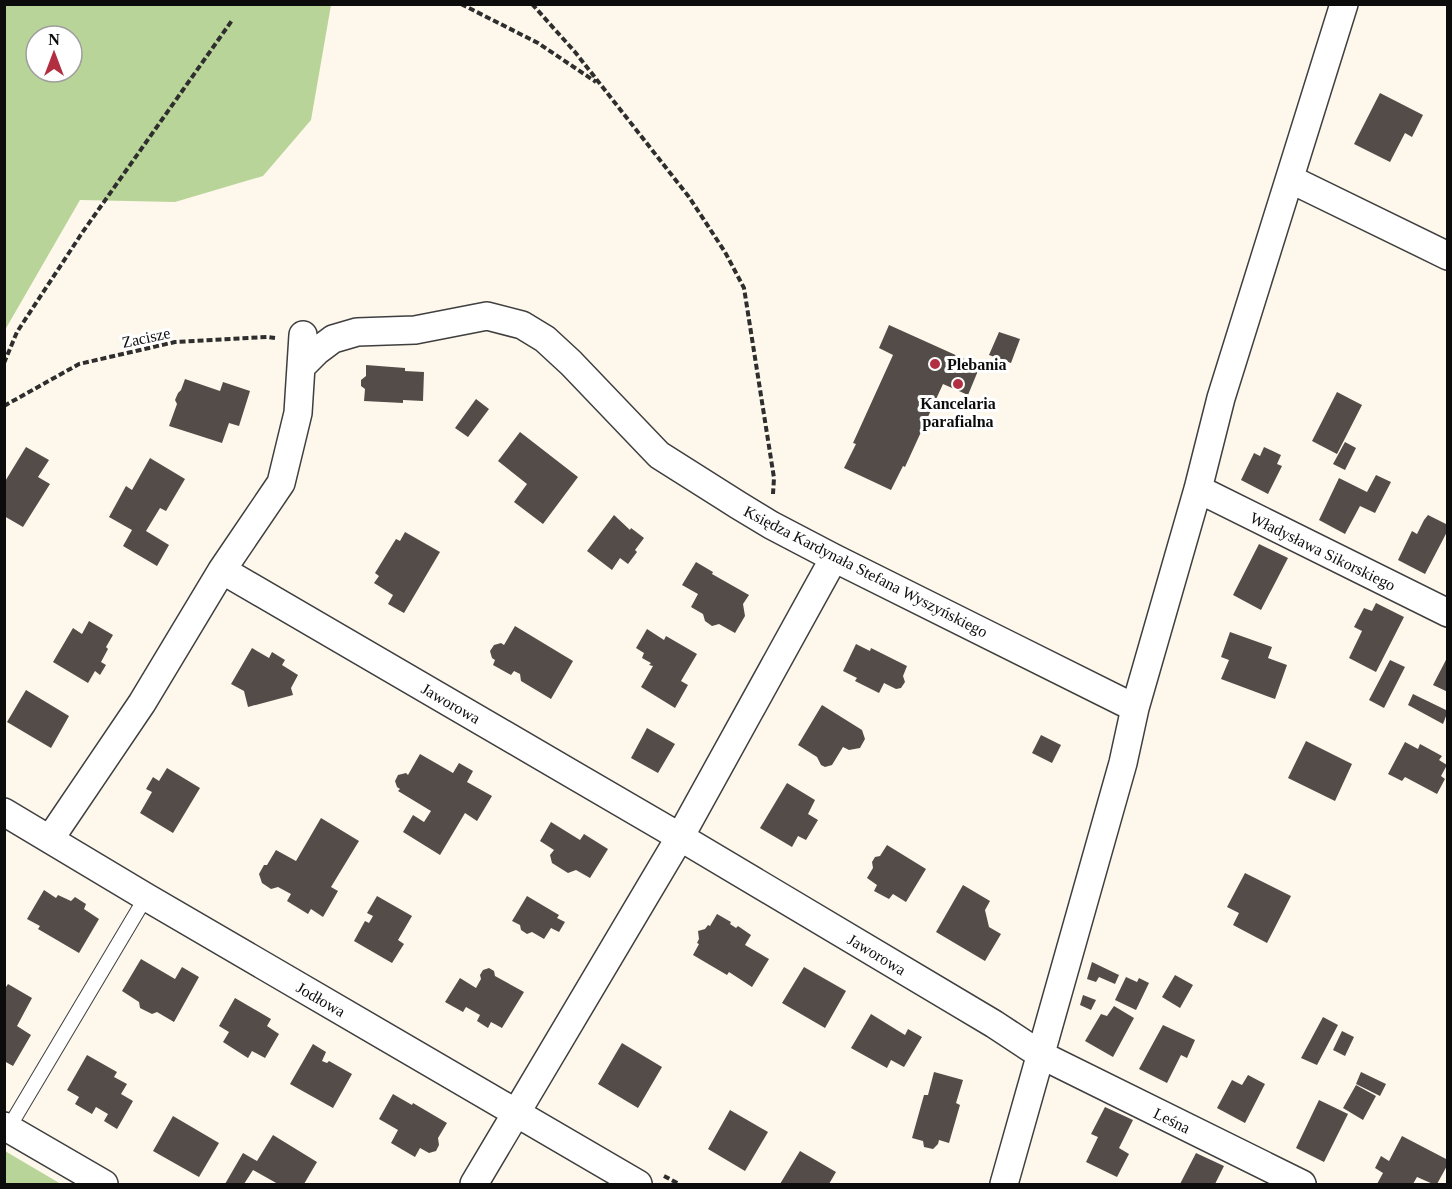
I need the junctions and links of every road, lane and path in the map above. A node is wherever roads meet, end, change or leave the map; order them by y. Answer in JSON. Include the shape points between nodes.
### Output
{"nodes":[{"id":1,"x":461,"y":4,"type":"edge"},
{"id":2,"x":532,"y":4,"type":"edge"},
{"id":3,"x":1344,"y":4,"type":"edge"},
{"id":4,"x":233,"y":19,"type":"dead end"},
{"id":5,"x":601,"y":85,"type":"junction"},
{"id":6,"x":1290,"y":179,"type":"junction"},
{"id":7,"x":1448,"y":256,"type":"edge"},
{"id":8,"x":303,"y":348,"type":"junction"},
{"id":9,"x":4,"y":363,"type":"edge"},
{"id":10,"x":4,"y":406,"type":"edge"},
{"id":11,"x":1198,"y":489,"type":"junction"},
{"id":12,"x":771,"y":525,"type":"junction"},
{"id":13,"x":834,"y":558,"type":"junction"},
{"id":14,"x":222,"y":570,"type":"junction"},
{"id":15,"x":1448,"y":613,"type":"edge"},
{"id":16,"x":1135,"y":708,"type":"junction"},
{"id":17,"x":4,"y":812,"type":"edge"},
{"id":18,"x":680,"y":837,"type":"junction"},
{"id":19,"x":50,"y":839,"type":"junction"},
{"id":20,"x":146,"y":897,"type":"junction"},
{"id":21,"x":1041,"y":1055,"type":"junction"},
{"id":22,"x":516,"y":1113,"type":"junction"},
{"id":23,"x":6,"y":1127,"type":"edge"},
{"id":24,"x":104,"y":1185,"type":"edge"},
{"id":25,"x":474,"y":1185,"type":"edge"},
{"id":26,"x":638,"y":1185,"type":"edge"},
{"id":27,"x":1004,"y":1185,"type":"edge"},
{"id":28,"x":1302,"y":1185,"type":"edge"}],
"edges":[{"from":1,"to":5,"type":"path","via":[[538,43]]},
{"from":2,"to":5,"type":"path"},
{"from":3,"to":6,"type":"street"},
{"from":4,"to":9,"type":"path","via":[[82,233],[17,332]]},
{"from":5,"to":12,"type":"path","via":[[689,196],[744,288],[774,478]]},
{"from":6,"to":7,"type":"street"},
{"from":6,"to":11,"type":"street","via":[[1221,398]]},
{"from":8,"to":10,"type":"path","name":"Zacisze","via":[[267,337],[176,342],[79,364]]},
{"from":8,"to":12,"type":"street","name":"Księdza Kardynała Stefana Wyszyńskiego","via":[[317,351],[333,339],[357,332],[415,330],[487,316],[522,325],[545,339],[571,363],[659,455]]},
{"from":8,"to":14,"type":"street","via":[[298,413],[281,483]]},
{"from":11,"to":15,"type":"street","name":"Władysława Sikorskiego"},
{"from":11,"to":16,"type":"street"},
{"from":12,"to":13,"type":"street","name":"Księdza Kardynała Stefana Wyszyńskiego"},
{"from":13,"to":16,"type":"street","name":"Księdza Kardynała Stefana Wyszyńskiego"},
{"from":13,"to":18,"type":"street"},
{"from":14,"to":18,"type":"street","name":"Jaworowa"},
{"from":14,"to":19,"type":"street","via":[[142,703]]},
{"from":16,"to":21,"type":"street"},
{"from":17,"to":19,"type":"street","name":"Jodłowa"},
{"from":18,"to":21,"type":"street","name":"Jaworowa"},
{"from":18,"to":22,"type":"street"},
{"from":19,"to":20,"type":"street","name":"Jodłowa"},
{"from":20,"to":22,"type":"street","name":"Jodłowa"},
{"from":20,"to":23,"type":"lane"},
{"from":21,"to":27,"type":"street"},
{"from":21,"to":28,"type":"street","name":"Leśna"},
{"from":22,"to":25,"type":"street"},
{"from":22,"to":26,"type":"street","name":"Jodłowa"},
{"from":23,"to":24,"type":"street"}]}
